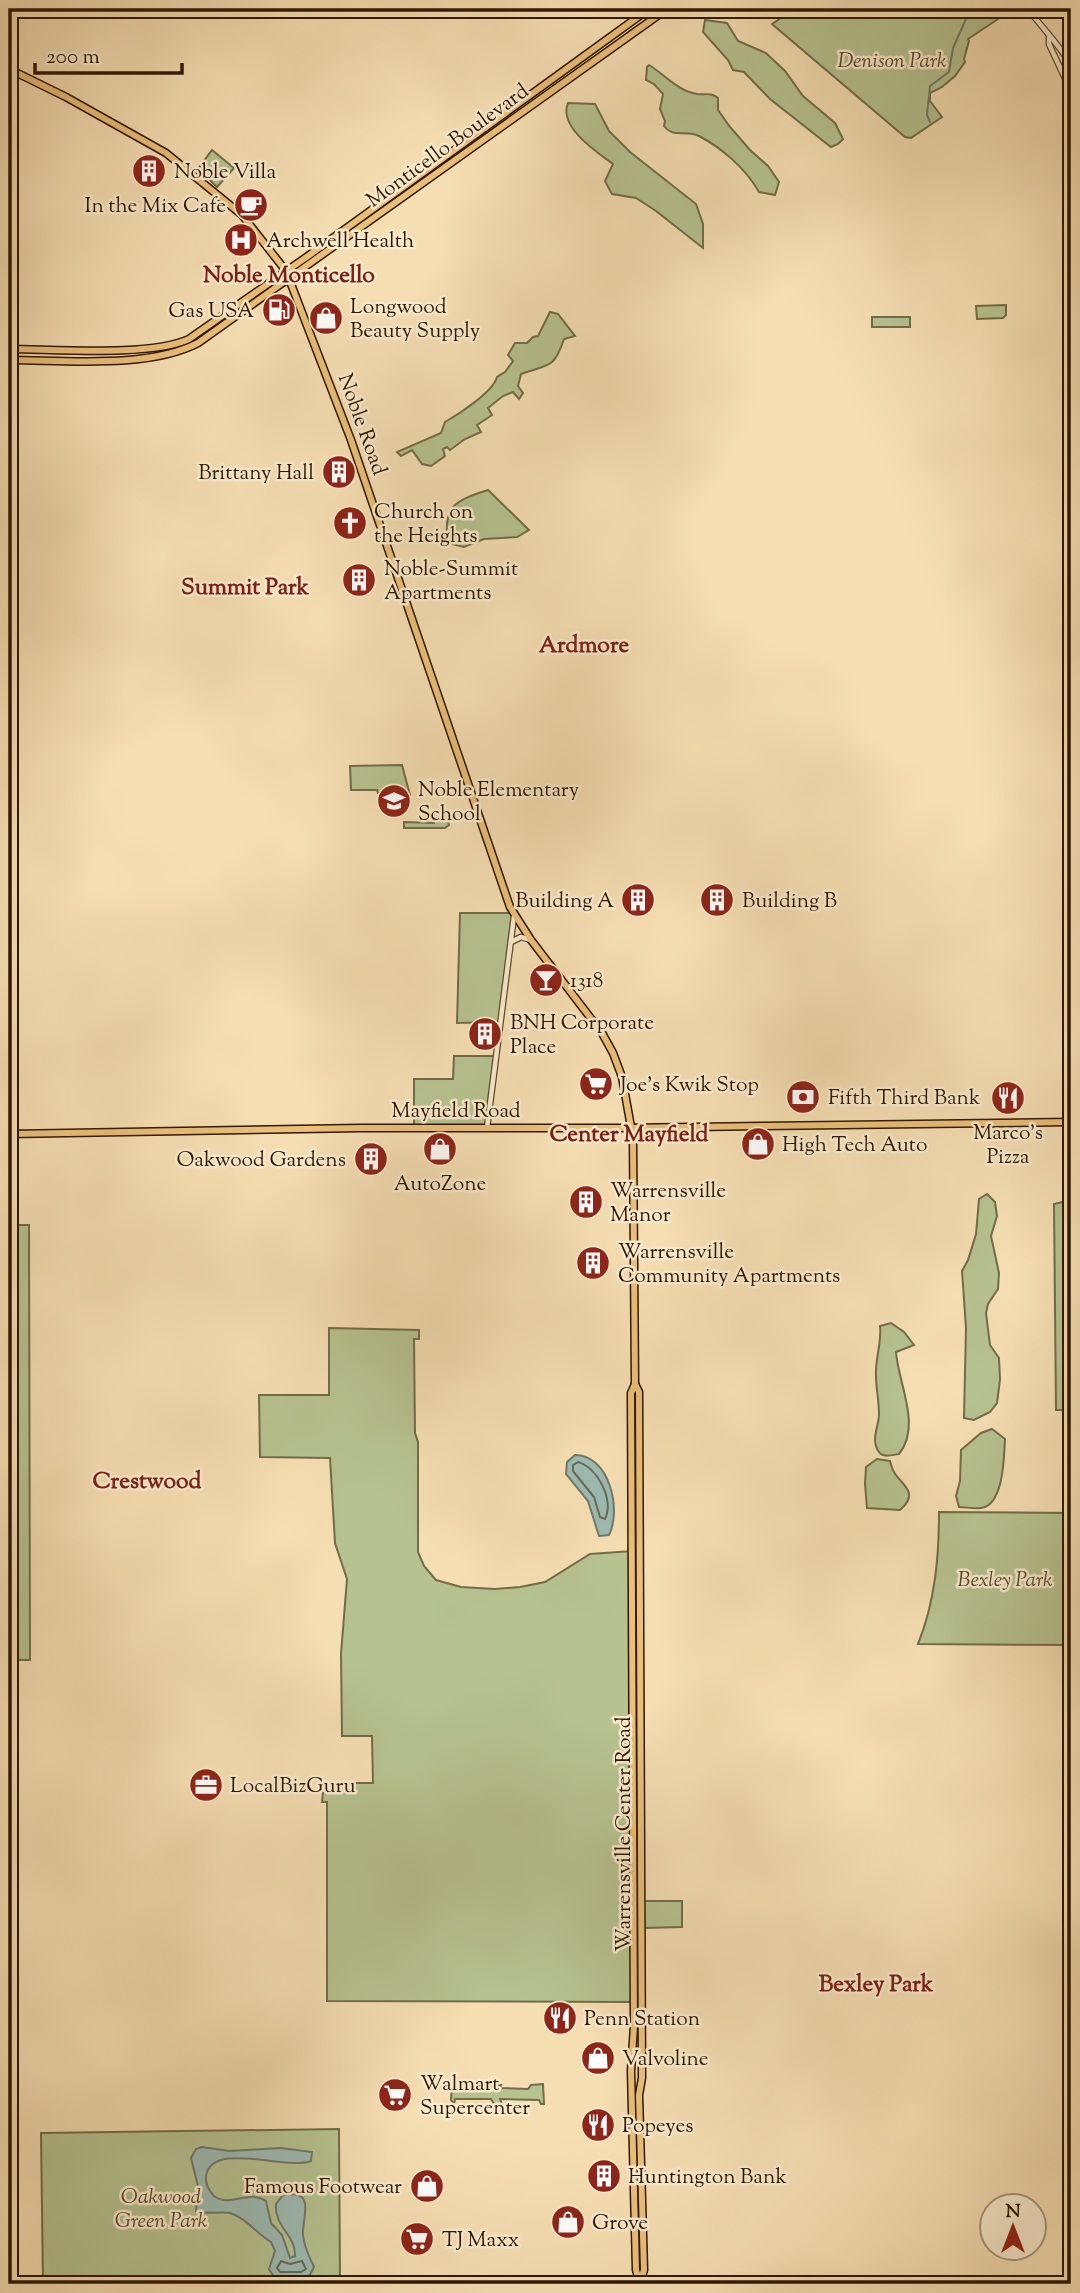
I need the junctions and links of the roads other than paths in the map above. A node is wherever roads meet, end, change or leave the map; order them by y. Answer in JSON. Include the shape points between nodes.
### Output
{"nodes":[{"id":1,"x":649,"y":9,"type":"edge"},
{"id":2,"x":667,"y":9,"type":"edge"},
{"id":3,"x":1028,"y":9,"type":"edge"},
{"id":4,"x":1049,"y":37,"type":"junction"},
{"id":5,"x":1071,"y":65,"type":"edge"},
{"id":6,"x":9,"y":69,"type":"edge"},
{"id":7,"x":1071,"y":90,"type":"edge"},
{"id":8,"x":308,"y":256,"type":"junction"},
{"id":9,"x":313,"y":263,"type":"junction"},
{"id":10,"x":286,"y":271,"type":"junction"},
{"id":11,"x":290,"y":279,"type":"junction"},
{"id":12,"x":259,"y":291,"type":"junction"},
{"id":13,"x":264,"y":298,"type":"junction"},
{"id":14,"x":9,"y":349,"type":"edge"},
{"id":15,"x":9,"y":360,"type":"edge"},
{"id":16,"x":514,"y":916,"type":"junction"},
{"id":17,"x":531,"y":940,"type":"junction"},
{"id":18,"x":511,"y":943,"type":"junction"},
{"id":19,"x":1071,"y":1122,"type":"edge"},
{"id":20,"x":486,"y":1128,"type":"junction"},
{"id":21,"x":631,"y":1128,"type":"junction"},
{"id":22,"x":9,"y":1134,"type":"edge"},
{"id":23,"x":640,"y":2284,"type":"edge"}],
"edges":[{"from":1,"to":8,"type":"main road","name":"Monticello Boulevard"},
{"from":2,"to":9,"type":"main road","name":"Monticello Boulevard"},
{"from":3,"to":4,"type":"street"},
{"from":4,"to":5,"type":"street"},
{"from":4,"to":7,"type":"street"},
{"from":6,"to":10,"type":"main road","name":"Noble Road","via":[[166,153],[237,210]]},
{"from":8,"to":9,"type":"street"},
{"from":8,"to":10,"type":"main road","name":"Monticello Boulevard"},
{"from":9,"to":11,"type":"main road","name":"Monticello Boulevard"},
{"from":10,"to":11,"type":"main road","name":"Noble Road"},
{"from":10,"to":12,"type":"main road","name":"Monticello Boulevard"},
{"from":11,"to":13,"type":"main road","name":"Monticello Boulevard"},
{"from":11,"to":16,"type":"main road","name":"Noble Road","via":[[352,442]]},
{"from":12,"to":13,"type":"street"},
{"from":12,"to":14,"type":"main road","name":"Monticello Boulevard","via":[[176,344],[133,349]]},
{"from":13,"to":15,"type":"main road","name":"Monticello Boulevard","via":[[201,341],[169,355],[143,360]]},
{"from":16,"to":17,"type":"main road","name":"Warrensville Center Road"},
{"from":16,"to":18,"type":"street","name":"Noble Road"},
{"from":17,"to":18,"type":"street","via":[[521,937]]},
{"from":17,"to":21,"type":"main road","name":"Warrensville Center Road","via":[[608,1042],[622,1077]]},
{"from":18,"to":20,"type":"street","name":"Noble Road"},
{"from":19,"to":21,"type":"main road","name":"Mayfield Road"},
{"from":20,"to":21,"type":"main road","name":"Mayfield Road"},
{"from":20,"to":22,"type":"main road","name":"Mayfield Road"},
{"from":21,"to":23,"type":"main road","name":"Warrensville Center Road","via":[[635,1384],[631,1393],[631,2071]]}]}
